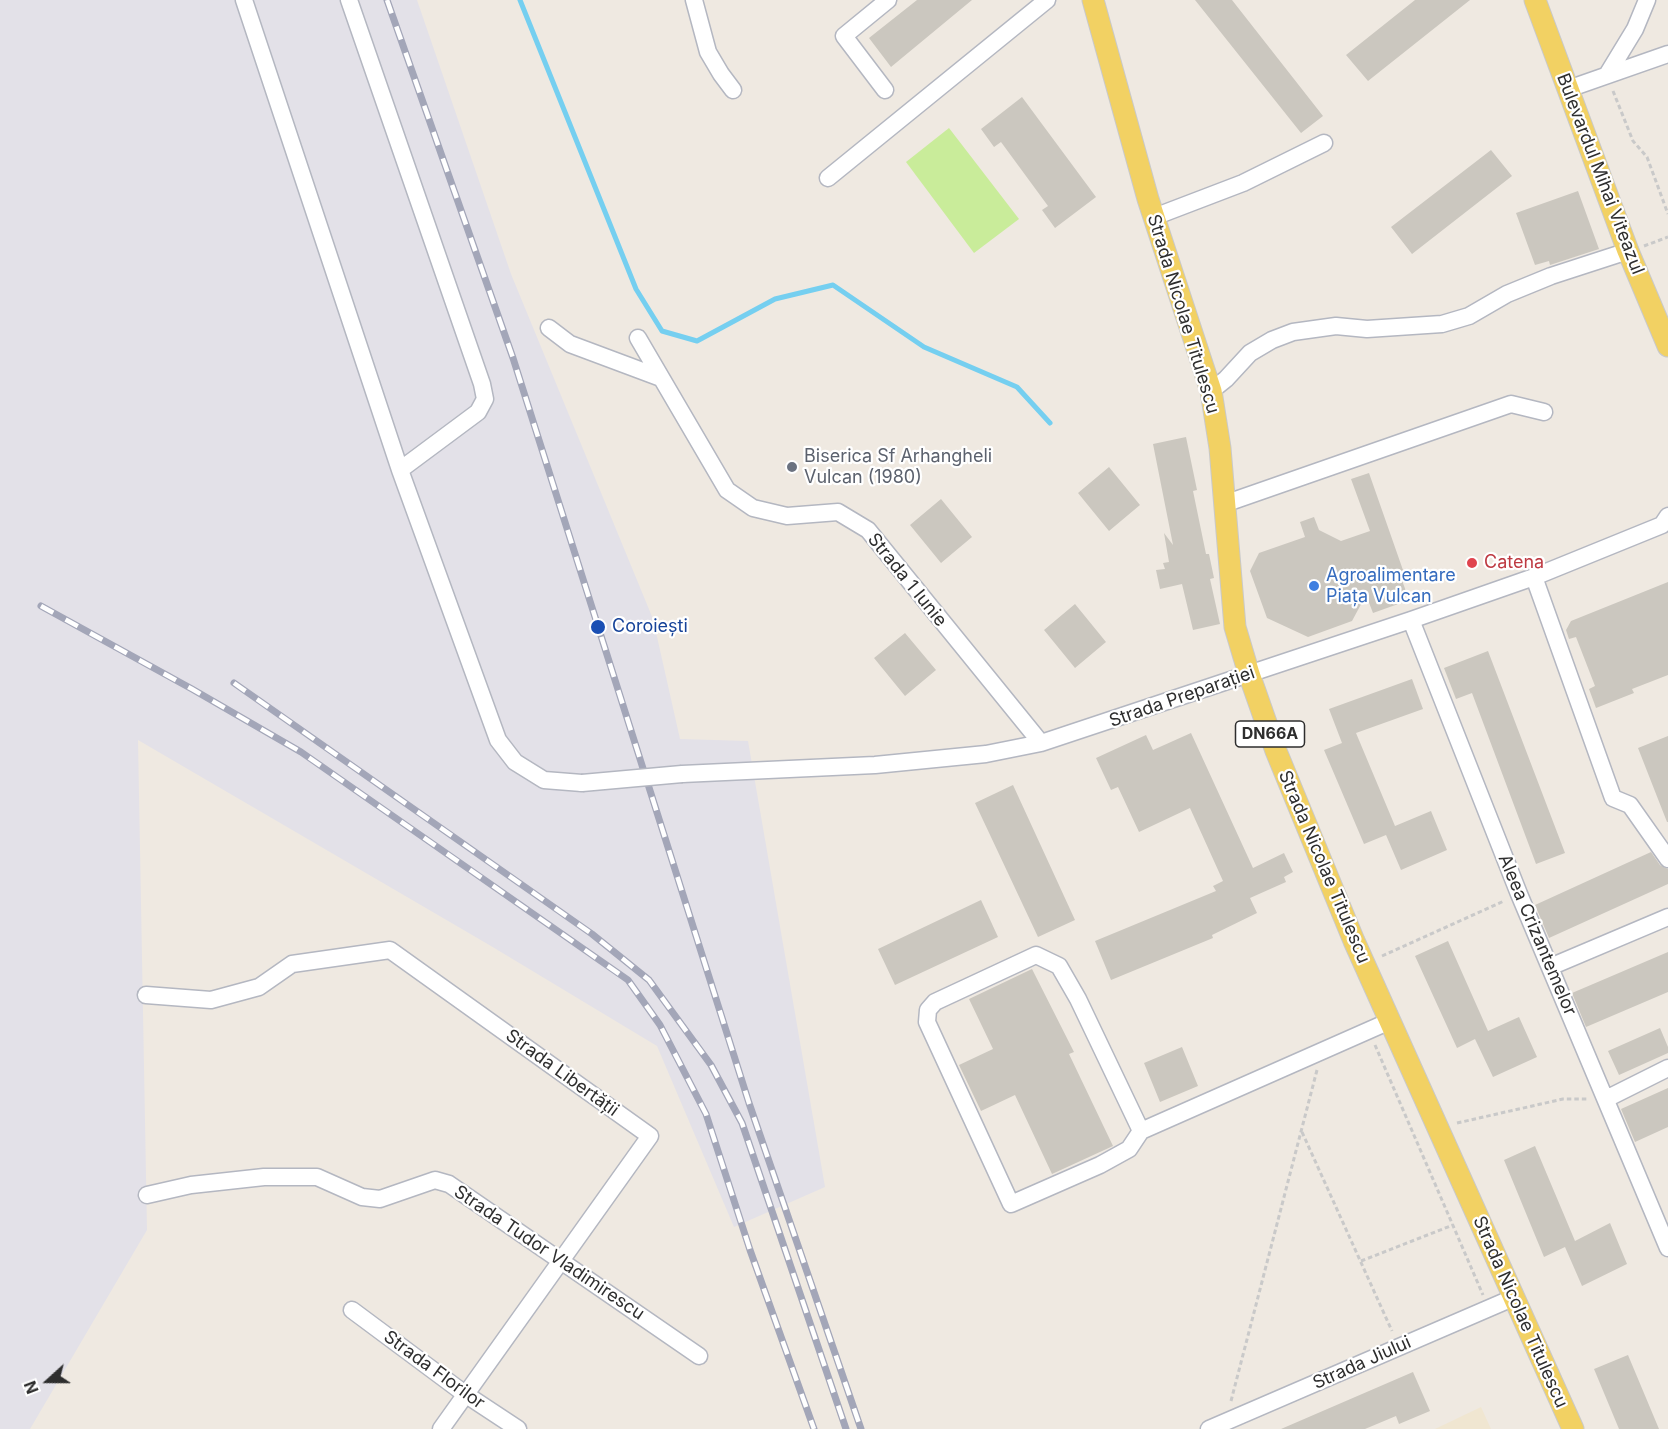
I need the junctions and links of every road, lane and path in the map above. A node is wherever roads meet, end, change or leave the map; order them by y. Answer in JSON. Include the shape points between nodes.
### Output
{"nodes":[{"id":1,"x":244,"y":0,"type":"edge"},
{"id":2,"x":349,"y":0,"type":"edge"},
{"id":3,"x":694,"y":0,"type":"edge"},
{"id":4,"x":888,"y":0,"type":"edge"},
{"id":5,"x":1047,"y":0,"type":"edge"},
{"id":6,"x":1093,"y":0,"type":"edge"},
{"id":7,"x":1535,"y":0,"type":"edge"},
{"id":8,"x":1647,"y":0,"type":"edge"},
{"id":9,"x":1668,"y":54,"type":"edge"},
{"id":10,"x":1607,"y":75,"type":"junction"},
{"id":11,"x":1568,"y":89,"type":"junction"},
{"id":12,"x":733,"y":90,"type":"dead end"},
{"id":13,"x":885,"y":90,"type":"dead end"},
{"id":14,"x":1324,"y":143,"type":"dead end"},
{"id":15,"x":828,"y":178,"type":"dead end"},
{"id":16,"x":1668,"y":214,"type":"edge"},
{"id":17,"x":1154,"y":217,"type":"junction"},
{"id":18,"x":1668,"y":237,"type":"edge"},
{"id":19,"x":1628,"y":251,"type":"junction"},
{"id":20,"x":549,"y":328,"type":"dead end"},
{"id":21,"x":638,"y":338,"type":"dead end"},
{"id":22,"x":1668,"y":346,"type":"edge"},
{"id":23,"x":661,"y":378,"type":"junction"},
{"id":24,"x":1211,"y":392,"type":"junction"},
{"id":25,"x":1544,"y":412,"type":"dead end"},
{"id":26,"x":400,"y":470,"type":"junction"},
{"id":27,"x":1224,"y":504,"type":"junction"},
{"id":28,"x":1666,"y":523,"type":"edge"},
{"id":29,"x":1534,"y":577,"type":"junction"},
{"id":30,"x":1411,"y":620,"type":"junction"},
{"id":31,"x":1248,"y":674,"type":"junction"},
{"id":32,"x":1041,"y":743,"type":"junction"},
{"id":33,"x":1668,"y":859,"type":"edge"},
{"id":34,"x":1519,"y":894,"type":"junction"},
{"id":35,"x":1668,"y":917,"type":"edge"},
{"id":36,"x":1364,"y":964,"type":"junction"},
{"id":37,"x":1551,"y":967,"type":"junction"},
{"id":38,"x":146,"y":995,"type":"dead end"},
{"id":39,"x":1390,"y":1021,"type":"junction"},
{"id":40,"x":1369,"y":1031,"type":"junction"},
{"id":41,"x":1322,"y":1051,"type":"junction"},
{"id":42,"x":1668,"y":1068,"type":"edge"},
{"id":43,"x":1606,"y":1099,"type":"junction"},
{"id":44,"x":1437,"y":1128,"type":"junction"},
{"id":45,"x":1141,"y":1131,"type":"junction"},
{"id":46,"x":1301,"y":1131,"type":"junction"},
{"id":47,"x":147,"y":1195,"type":"dead end"},
{"id":48,"x":1453,"y":1225,"type":"junction"},
{"id":49,"x":1668,"y":1248,"type":"edge"},
{"id":50,"x":1361,"y":1261,"type":"junction"},
{"id":51,"x":562,"y":1262,"type":"junction"},
{"id":52,"x":1515,"y":1297,"type":"junction"},
{"id":53,"x":1489,"y":1307,"type":"junction"},
{"id":54,"x":352,"y":1310,"type":"dead end"},
{"id":55,"x":1399,"y":1346,"type":"junction"},
{"id":56,"x":699,"y":1356,"type":"dead end"},
{"id":57,"x":465,"y":1394,"type":"junction"},
{"id":58,"x":1225,"y":1422,"type":"junction"},
{"id":59,"x":441,"y":1429,"type":"edge"},
{"id":60,"x":518,"y":1429,"type":"edge"},
{"id":61,"x":1209,"y":1429,"type":"edge"},
{"id":62,"x":1573,"y":1429,"type":"edge"}],
"edges":[{"from":1,"to":26,"type":"street","name":"Strada Preparației"},
{"from":2,"to":26,"type":"street","via":[[485,399],[478,412]]},
{"from":3,"to":12,"type":"street","via":[[708,52]]},
{"from":4,"to":13,"type":"street","via":[[844,36]]},
{"from":5,"to":15,"type":"street"},
{"from":6,"to":17,"type":"main road","name":"Strada Nicolae Titulescu","number":"DN66A"},
{"from":7,"to":11,"type":"main road","name":"Bulevardul Mihai Viteazul"},
{"from":8,"to":10,"type":"street","via":[[1635,29]]},
{"from":9,"to":10,"type":"street"},
{"from":10,"to":11,"type":"street"},
{"from":10,"to":16,"type":"path","via":[[1633,141],[1647,157]]},
{"from":11,"to":19,"type":"main road","name":"Bulevardul Mihai Viteazul"},
{"from":14,"to":17,"type":"street","via":[[1243,183]]},
{"from":17,"to":24,"type":"main road","name":"Strada Nicolae Titulescu","number":"DN66A"},
{"from":18,"to":19,"type":"path"},
{"from":19,"to":22,"type":"main road","name":"Bulevardul Mihai Viteazul"},
{"from":19,"to":24,"type":"street","via":[[1551,276],[1507,294],[1469,316],[1442,324],[1367,329],[1336,326],[1293,332],[1250,353]]},
{"from":20,"to":23,"type":"street","via":[[570,344]]},
{"from":21,"to":23,"type":"street","name":"Strada 1 Iunie"},
{"from":23,"to":32,"type":"street","name":"Strada 1 Iunie","via":[[727,490],[753,508],[787,516],[838,512],[868,530]]},
{"from":24,"to":27,"type":"main road","name":"Strada Nicolae Titulescu","number":"DN66A"},
{"from":25,"to":27,"type":"street","via":[[1511,404]]},
{"from":26,"to":32,"type":"street","name":"Strada Preparației","bridge":true,"via":[[498,740],[515,762],[544,780],[582,783],[875,765],[986,754]]},
{"from":27,"to":31,"type":"main road","name":"Strada Nicolae Titulescu","number":"DN66A","via":[[1235,627]]},
{"from":28,"to":29,"type":"street","name":"Strada Preparației"},
{"from":29,"to":30,"type":"street","name":"Strada Preparației"},
{"from":29,"to":33,"type":"street","via":[[1613,798],[1630,805]]},
{"from":30,"to":31,"type":"street","name":"Strada Preparației"},
{"from":30,"to":34,"type":"street","name":"Aleea Crizantemelor"},
{"from":31,"to":32,"type":"street","name":"Strada Preparației"},
{"from":31,"to":36,"type":"main road","name":"Strada Nicolae Titulescu","number":"DN66A"},
{"from":34,"to":36,"type":"path"},
{"from":34,"to":37,"type":"street","name":"Aleea Crizantemelor"},
{"from":35,"to":37,"type":"street"},
{"from":36,"to":39,"type":"main road","name":"Strada Nicolae Titulescu","number":"DN66A"},
{"from":37,"to":43,"type":"street","name":"Aleea Crizantemelor"},
{"from":38,"to":51,"type":"street","name":"Strada Libertății","via":[[211,1000],[259,987],[292,964],[390,950],[650,1136]]},
{"from":39,"to":40,"type":"street"},
{"from":39,"to":44,"type":"main road","name":"Strada Nicolae Titulescu","number":"DN66A"},
{"from":40,"to":41,"type":"street"},
{"from":40,"to":48,"type":"path"},
{"from":41,"to":45,"type":"street"},
{"from":41,"to":46,"type":"path"},
{"from":42,"to":43,"type":"street"},
{"from":43,"to":44,"type":"path","via":[[1563,1099]]},
{"from":43,"to":49,"type":"street","name":"Aleea Crizantemelor"},
{"from":44,"to":52,"type":"main road","name":"Strada Nicolae Titulescu","number":"DN66A"},
{"from":45,"to":45,"type":"street","via":[[1059,966],[1036,955],[935,1002],[928,1010],[927,1023],[1011,1204],[1130,1149]]},
{"from":46,"to":50,"type":"path"},
{"from":46,"to":58,"type":"path"},
{"from":47,"to":51,"type":"street","name":"Strada Tudor Vladimirescu","via":[[191,1185],[264,1177],[317,1177],[362,1197],[380,1199],[435,1180],[449,1184]]},
{"from":48,"to":50,"type":"path"},
{"from":48,"to":53,"type":"path"},
{"from":50,"to":55,"type":"path"},
{"from":51,"to":56,"type":"street","name":"Strada Tudor Vladimirescu"},
{"from":51,"to":57,"type":"street","name":"Strada Libertății"},
{"from":52,"to":53,"type":"street","name":"Strada Jiului"},
{"from":52,"to":62,"type":"main road","name":"Strada Nicolae Titulescu","number":"DN66A"},
{"from":53,"to":55,"type":"street","name":"Strada Jiului"},
{"from":54,"to":57,"type":"street","name":"Strada Florilor"},
{"from":55,"to":58,"type":"street","name":"Strada Jiului"},
{"from":57,"to":59,"type":"street","name":"Strada Libertății"},
{"from":57,"to":60,"type":"street","name":"Strada Florilor"},
{"from":58,"to":61,"type":"street","name":"Strada Jiului"}]}
